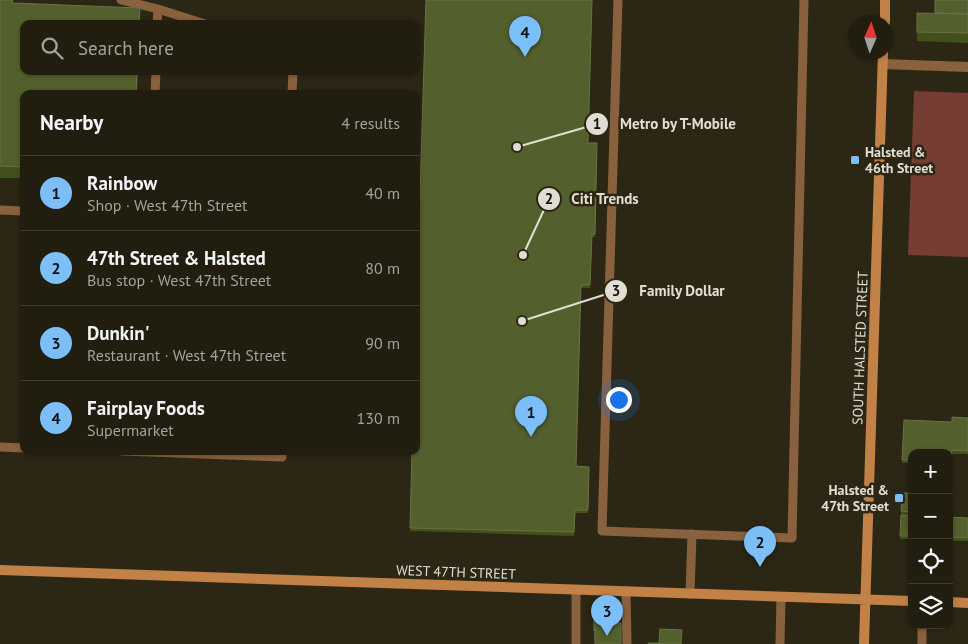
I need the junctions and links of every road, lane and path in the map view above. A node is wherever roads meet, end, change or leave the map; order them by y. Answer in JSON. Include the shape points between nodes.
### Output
{"nodes":[{"id":1,"x":121,"y":0,"type":"edge"},
{"id":2,"x":618,"y":0,"type":"edge"},
{"id":3,"x":804,"y":0,"type":"edge"},
{"id":4,"x":885,"y":0,"type":"edge"},
{"id":5,"x":158,"y":9,"type":"junction"},
{"id":6,"x":884,"y":15,"type":"edge"},
{"id":7,"x":157,"y":20,"type":"edge"},
{"id":8,"x":192,"y":20,"type":"edge"},
{"id":9,"x":883,"y":60,"type":"edge"},
{"id":10,"x":883,"y":64,"type":"junction"},
{"id":11,"x":968,"y":67,"type":"edge"},
{"id":12,"x":156,"y":75,"type":"edge"},
{"id":13,"x":293,"y":75,"type":"edge"},
{"id":14,"x":155,"y":90,"type":"edge"},
{"id":15,"x":292,"y":90,"type":"edge"},
{"id":16,"x":0,"y":210,"type":"edge"},
{"id":17,"x":20,"y":211,"type":"edge"},
{"id":18,"x":0,"y":447,"type":"edge"},
{"id":19,"x":20,"y":448,"type":"edge"},
{"id":20,"x":229,"y":455,"type":"edge"},
{"id":21,"x":282,"y":455,"type":"edge"},
{"id":22,"x":692,"y":534,"type":"junction"},
{"id":23,"x":0,"y":570,"type":"edge"},
{"id":24,"x":576,"y":590,"type":"junction"},
{"id":25,"x":626,"y":591,"type":"junction"},
{"id":26,"x":690,"y":594,"type":"junction"},
{"id":27,"x":781,"y":597,"type":"junction"},
{"id":28,"x":865,"y":600,"type":"junction"},
{"id":29,"x":908,"y":601,"type":"edge"},
{"id":30,"x":953,"y":602,"type":"edge"},
{"id":31,"x":968,"y":603,"type":"edge"},
{"id":32,"x":922,"y":629,"type":"edge"},
{"id":33,"x":576,"y":644,"type":"edge"},
{"id":34,"x":627,"y":644,"type":"edge"},
{"id":35,"x":780,"y":644,"type":"edge"},
{"id":36,"x":864,"y":644,"type":"edge"},
{"id":37,"x":922,"y":644,"type":"edge"}],
"edges":[{"from":1,"to":5,"type":"lane"},
{"from":2,"to":22,"type":"lane","via":[[602,531]]},
{"from":3,"to":22,"type":"lane","via":[[792,538]]},
{"from":4,"to":6,"type":"main road"},
{"from":5,"to":7,"type":"lane"},
{"from":5,"to":8,"type":"lane"},
{"from":9,"to":10,"type":"main road","name":"SOUTH HALSTED STREET"},
{"from":10,"to":11,"type":"street"},
{"from":10,"to":28,"type":"main road","name":"SOUTH HALSTED STREET"},
{"from":12,"to":14,"type":"lane"},
{"from":13,"to":15,"type":"lane"},
{"from":16,"to":17,"type":"lane"},
{"from":18,"to":19,"type":"lane"},
{"from":20,"to":21,"type":"lane"},
{"from":22,"to":26,"type":"lane"},
{"from":23,"to":24,"type":"main road","name":"WEST 47TH STREET"},
{"from":24,"to":25,"type":"main road","name":"WEST 47TH STREET"},
{"from":24,"to":33,"type":"lane"},
{"from":25,"to":26,"type":"main road","name":"WEST 47TH STREET"},
{"from":25,"to":34,"type":"lane"},
{"from":26,"to":27,"type":"main road","name":"WEST 47TH STREET"},
{"from":27,"to":28,"type":"main road","name":"WEST 47TH STREET"},
{"from":27,"to":35,"type":"lane"},
{"from":28,"to":29,"type":"main road","name":"WEST 47TH STREET"},
{"from":28,"to":36,"type":"main road","name":"SOUTH HALSTED STREET"},
{"from":30,"to":31,"type":"main road"},
{"from":32,"to":37,"type":"lane"}]}
